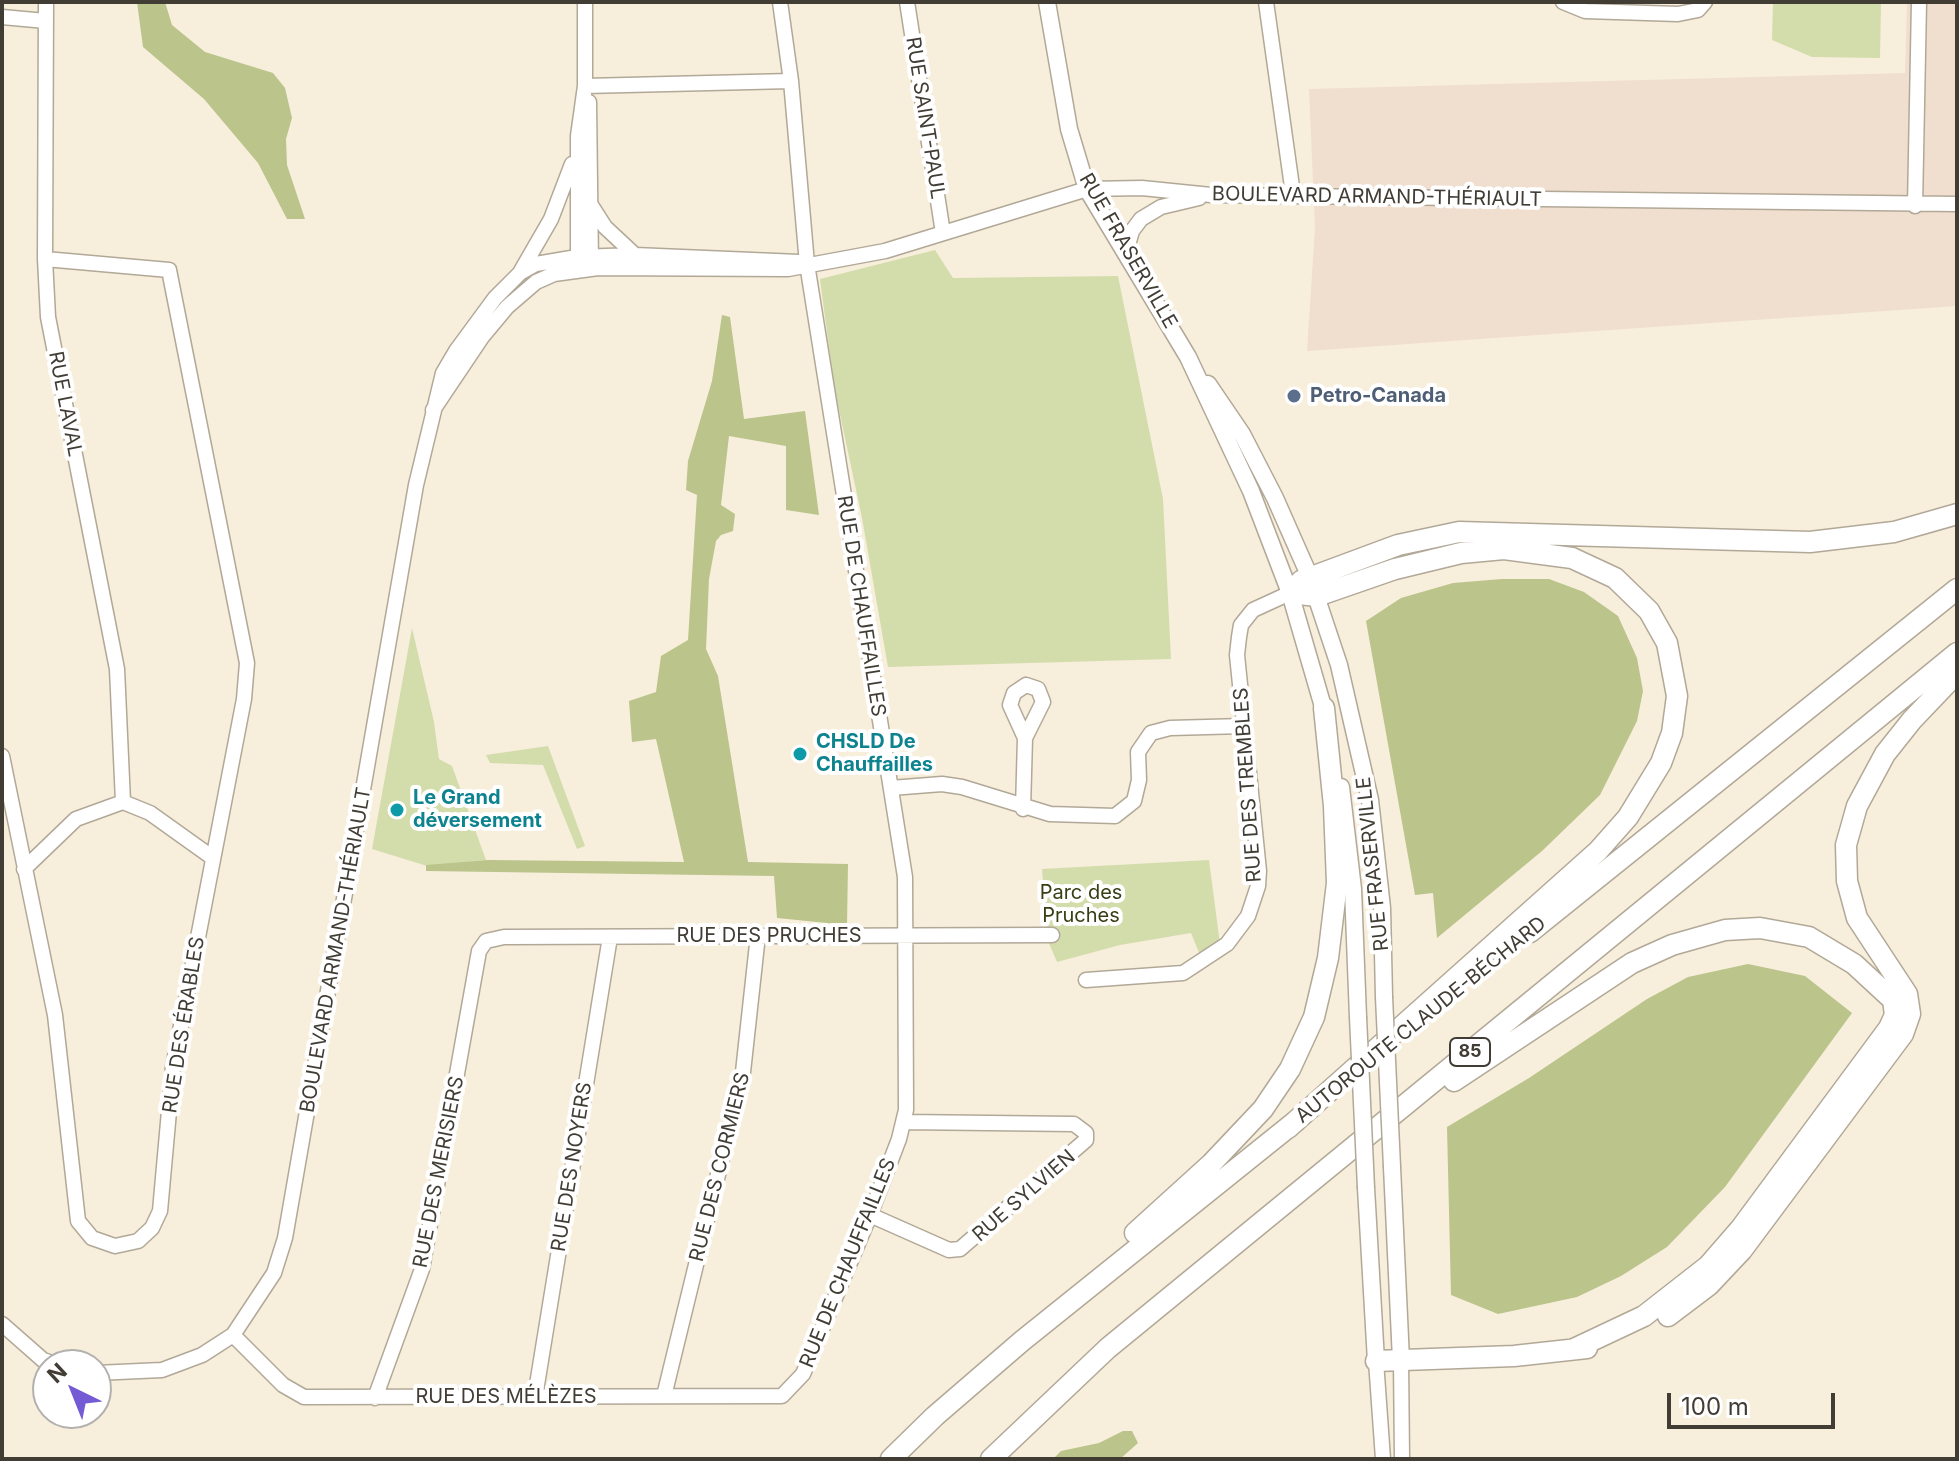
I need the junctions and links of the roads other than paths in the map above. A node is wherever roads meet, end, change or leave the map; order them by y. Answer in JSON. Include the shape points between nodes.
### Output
{"nodes":[{"id":1,"x":46,"y":2,"type":"edge"},
{"id":2,"x":585,"y":2,"type":"edge"},
{"id":3,"x":780,"y":2,"type":"edge"},
{"id":4,"x":907,"y":2,"type":"edge"},
{"id":5,"x":1047,"y":2,"type":"edge"},
{"id":6,"x":1266,"y":2,"type":"edge"},
{"id":7,"x":1563,"y":2,"type":"edge"},
{"id":8,"x":1705,"y":2,"type":"edge"},
{"id":9,"x":1919,"y":2,"type":"edge"},
{"id":10,"x":2,"y":17,"type":"edge"},
{"id":11,"x":46,"y":21,"type":"junction"},
{"id":12,"x":791,"y":81,"type":"junction"},
{"id":13,"x":585,"y":86,"type":"junction"},
{"id":14,"x":578,"y":136,"type":"junction"},
{"id":15,"x":1087,"y":189,"type":"junction"},
{"id":16,"x":1293,"y":194,"type":"junction"},
{"id":17,"x":1211,"y":195,"type":"junction"},
{"id":18,"x":591,"y":204,"type":"junction"},
{"id":19,"x":1957,"y":204,"type":"edge"},
{"id":20,"x":1915,"y":206,"type":"junction"},
{"id":21,"x":943,"y":233,"type":"junction"},
{"id":22,"x":635,"y":255,"type":"junction"},
{"id":23,"x":45,"y":259,"type":"junction"},
{"id":24,"x":1130,"y":260,"type":"junction"},
{"id":25,"x":584,"y":263,"type":"junction"},
{"id":26,"x":807,"y":264,"type":"junction"},
{"id":27,"x":520,"y":273,"type":"junction"},
{"id":28,"x":1188,"y":357,"type":"junction"},
{"id":29,"x":433,"y":410,"type":"junction"},
{"id":30,"x":1957,"y":514,"type":"edge"},
{"id":31,"x":1309,"y":575,"type":"junction"},
{"id":32,"x":1957,"y":589,"type":"edge"},
{"id":33,"x":1290,"y":593,"type":"junction"},
{"id":34,"x":1317,"y":596,"type":"junction"},
{"id":35,"x":1957,"y":653,"type":"edge"},
{"id":36,"x":1957,"y":673,"type":"edge"},
{"id":37,"x":1324,"y":708,"type":"junction"},
{"id":38,"x":1244,"y":726,"type":"junction"},
{"id":39,"x":1025,"y":738,"type":"dead end"},
{"id":40,"x":2,"y":756,"type":"edge"},
{"id":41,"x":891,"y":788,"type":"junction"},
{"id":42,"x":123,"y":802,"type":"junction"},
{"id":43,"x":1023,"y":809,"type":"junction"},
{"id":44,"x":213,"y":858,"type":"junction"},
{"id":45,"x":24,"y":869,"type":"junction"},
{"id":46,"x":758,"y":935,"type":"junction"},
{"id":47,"x":1052,"y":935,"type":"dead end"},
{"id":48,"x":905,"y":936,"type":"junction"},
{"id":49,"x":610,"y":937,"type":"junction"},
{"id":50,"x":486,"y":941,"type":"joint"},
{"id":51,"x":1086,"y":980,"type":"dead end"},
{"id":52,"x":904,"y":1122,"type":"junction"},
{"id":53,"x":1288,"y":1128,"type":"junction"},
{"id":54,"x":1274,"y":1214,"type":"junction"},
{"id":55,"x":870,"y":1215,"type":"junction"},
{"id":56,"x":2,"y":1324,"type":"edge"},
{"id":57,"x":233,"y":1335,"type":"junction"},
{"id":58,"x":1574,"y":1349,"type":"junction"},
{"id":59,"x":32,"y":1351,"type":"edge"},
{"id":60,"x":1401,"y":1360,"type":"junction"},
{"id":61,"x":1376,"y":1361,"type":"junction"},
{"id":62,"x":112,"y":1372,"type":"edge"},
{"id":63,"x":798,"y":1383,"type":"joint"},
{"id":64,"x":664,"y":1396,"type":"junction"},
{"id":65,"x":535,"y":1397,"type":"junction"},
{"id":66,"x":375,"y":1398,"type":"junction"},
{"id":67,"x":927,"y":1424,"type":"junction"},
{"id":68,"x":891,"y":1459,"type":"edge"},
{"id":69,"x":991,"y":1459,"type":"edge"},
{"id":70,"x":1383,"y":1459,"type":"edge"},
{"id":71,"x":1402,"y":1459,"type":"edge"}],
"edges":[{"from":1,"to":11,"type":"street","name":"RUE LAVAL"},
{"from":2,"to":13,"type":"street"},
{"from":3,"to":12,"type":"street","name":"RUE DE CHAUFFAILLES"},
{"from":4,"to":21,"type":"street","name":"RUE SAINT-PAUL"},
{"from":5,"to":15,"type":"main road","name":"RUE FRASERVILLE","via":[[1069,129]]},
{"from":6,"to":16,"type":"street"},
{"from":7,"to":8,"type":"street","via":[[1585,11],[1678,14],[1698,10]]},
{"from":9,"to":20,"type":"street"},
{"from":10,"to":11,"type":"street"},
{"from":11,"to":23,"type":"street","name":"RUE LAVAL"},
{"from":12,"to":13,"type":"street"},
{"from":12,"to":26,"type":"street","name":"RUE DE CHAUFFAILLES"},
{"from":13,"to":14,"type":"street"},
{"from":13,"to":18,"type":"street"},
{"from":14,"to":25,"type":"street"},
{"from":14,"to":27,"type":"street","via":[[568,182]]},
{"from":15,"to":17,"type":"street","name":"BOULEVARD ARMAND-THÉRIAULT"},
{"from":15,"to":21,"type":"street","name":"BOULEVARD ARMAND-THÉRIAULT"},
{"from":15,"to":24,"type":"main road","name":"RUE FRASERVILLE"},
{"from":16,"to":17,"type":"street","name":"BOULEVARD ARMAND-THÉRIAULT"},
{"from":16,"to":20,"type":"street","name":"BOULEVARD ARMAND-THÉRIAULT"},
{"from":17,"to":24,"type":"street","via":[[1161,207],[1141,219],[1128,245]]},
{"from":18,"to":22,"type":"street","via":[[605,227]]},
{"from":18,"to":25,"type":"street"},
{"from":19,"to":20,"type":"street","name":"BOULEVARD ARMAND-THÉRIAULT"},
{"from":21,"to":26,"type":"street","name":"BOULEVARD ARMAND-THÉRIAULT","via":[[851,259]]},
{"from":22,"to":25,"type":"street","name":"BOULEVARD ARMAND-THÉRIAULT"},
{"from":22,"to":26,"type":"street","name":"BOULEVARD ARMAND-THÉRIAULT","via":[[789,259]]},
{"from":23,"to":42,"type":"street","name":"RUE LAVAL","via":[[48,317],[117,669]]},
{"from":23,"to":44,"type":"street","name":"RUE DES ÉRABLES","via":[[169,270],[247,663]]},
{"from":24,"to":28,"type":"main road","name":"RUE FRASERVILLE"},
{"from":25,"to":26,"type":"street","name":"BOULEVARD ARMAND-THÉRIAULT","via":[[788,269]]},
{"from":25,"to":27,"type":"street","name":"BOULEVARD ARMAND-THÉRIAULT","via":[[536,264]]},
{"from":25,"to":29,"type":"street","name":"BOULEVARD ARMAND-THÉRIAULT","via":[[521,293],[482,337]]},
{"from":26,"to":41,"type":"street","name":"RUE DE CHAUFFAILLES"},
{"from":27,"to":29,"type":"street","name":"BOULEVARD ARMAND-THÉRIAULT","via":[[456,351],[443,373]]},
{"from":28,"to":31,"type":"main road","name":"RUE FRASERVILLE","via":[[1242,434]]},
{"from":28,"to":33,"type":"main road","name":"RUE FRASERVILLE","via":[[1251,491]]},
{"from":29,"to":57,"type":"street","name":"BOULEVARD ARMAND-THÉRIAULT","via":[[285,1238],[269,1283]]},
{"from":30,"to":31,"type":"highway","via":[[1894,532],[1821,541],[1459,532],[1398,545]]},
{"from":31,"to":33,"type":"highway"},
{"from":31,"to":34,"type":"main road","name":"RUE FRASERVILLE"},
{"from":32,"to":53,"type":"highway","name":"AUTOROUTE CLAUDE-BÉCHARD"},
{"from":33,"to":34,"type":"highway"},
{"from":33,"to":37,"type":"main road","name":"RUE FRASERVILLE"},
{"from":33,"to":38,"type":"street","name":"RUE DES TREMBLES","via":[[1253,610],[1241,625],[1237,655]]},
{"from":34,"to":53,"type":"highway","via":[[1461,553],[1514,550],[1572,558],[1615,578],[1649,611],[1667,643],[1677,696],[1661,763],[1628,817],[1598,851]]},
{"from":34,"to":60,"type":"main road","name":"RUE FRASERVILLE","bridge":true,"via":[[1349,698],[1370,800],[1382,908]]},
{"from":35,"to":54,"type":"highway","number":"85"},
{"from":36,"to":58,"type":"highway","via":[[1885,754],[1857,806],[1846,845],[1847,881],[1857,918],[1907,994],[1909,1020],[1900,1041],[1762,1226],[1709,1285],[1636,1334],[1608,1345]]},
{"from":37,"to":61,"type":"main road","name":"RUE FRASERVILLE","bridge":true,"via":[[1350,849]]},
{"from":37,"to":67,"type":"highway","via":[[1336,830],[1335,904],[1319,1001],[1290,1069],[1263,1109],[1211,1164],[1006,1343]]},
{"from":38,"to":43,"type":"street","via":[[1151,733],[1138,752],[1134,801],[1115,816]]},
{"from":38,"to":51,"type":"street","name":"RUE DES TREMBLES","via":[[1259,871],[1248,916],[1227,944],[1183,973]]},
{"from":39,"to":43,"type":"street"},
{"from":40,"to":45,"type":"street","name":"RUE DES ÉRABLES"},
{"from":41,"to":43,"type":"street","via":[[962,787]]},
{"from":41,"to":48,"type":"street","name":"RUE DE CHAUFFAILLES","via":[[905,877]]},
{"from":42,"to":44,"type":"street","via":[[150,813]]},
{"from":42,"to":45,"type":"street","via":[[76,819]]},
{"from":44,"to":45,"type":"street","name":"RUE DES ÉRABLES","via":[[173,1067],[160,1211],[138,1241],[115,1246],[92,1238],[78,1221],[55,1015]]},
{"from":46,"to":48,"type":"street","name":"RUE DES PRUCHES"},
{"from":46,"to":49,"type":"street","name":"RUE DES PRUCHES"},
{"from":46,"to":64,"type":"street","name":"RUE DES CORMIERS","via":[[743,1072]]},
{"from":47,"to":48,"type":"street","name":"RUE DES PRUCHES"},
{"from":48,"to":52,"type":"street","name":"RUE DE CHAUFFAILLES"},
{"from":49,"to":50,"type":"street","name":"RUE DES PRUCHES"},
{"from":49,"to":65,"type":"street","name":"RUE DES NOYERS"},
{"from":50,"to":66,"type":"street","name":"RUE DES MERISIERS","via":[[479,951],[422,1269]]},
{"from":52,"to":55,"type":"street","name":"RUE DE CHAUFFAILLES"},
{"from":52,"to":55,"type":"street","name":"RUE SYLVIEN","via":[[1074,1124],[1086,1133],[1086,1140],[960,1249],[949,1250]]},
{"from":53,"to":67,"type":"highway","name":"AUTOROUTE CLAUDE-BÉCHARD","via":[[1068,1303]]},
{"from":54,"to":58,"type":"highway","via":[[1476,1065],[1652,954],[1690,939],[1744,928],[1791,932],[1841,955],[1893,1000],[1895,1015],[1889,1028],[1708,1266],[1644,1316]]},
{"from":54,"to":69,"type":"highway","number":"85","via":[[1108,1348]]},
{"from":55,"to":63,"type":"street","name":"RUE DE CHAUFFAILLES"},
{"from":56,"to":59,"type":"street"},
{"from":57,"to":62,"type":"street","name":"BOULEVARD ARMAND-THÉRIAULT","via":[[202,1355],[162,1370]]},
{"from":57,"to":66,"type":"street","name":"RUE DES MÉLÈZES","via":[[304,1397]]},
{"from":58,"to":60,"type":"highway"},
{"from":60,"to":61,"type":"highway"},
{"from":60,"to":71,"type":"street","name":"RUE FRASERVILLE"},
{"from":61,"to":70,"type":"street","name":"RUE FRASERVILLE"},
{"from":63,"to":64,"type":"street","name":"RUE DES MÉLÈZES","via":[[782,1396]]},
{"from":64,"to":65,"type":"street","name":"RUE DES MÉLÈZES"},
{"from":65,"to":66,"type":"street","name":"RUE DES MÉLÈZES"},
{"from":67,"to":68,"type":"highway","name":"AUTOROUTE CLAUDE-BÉCHARD"}]}
